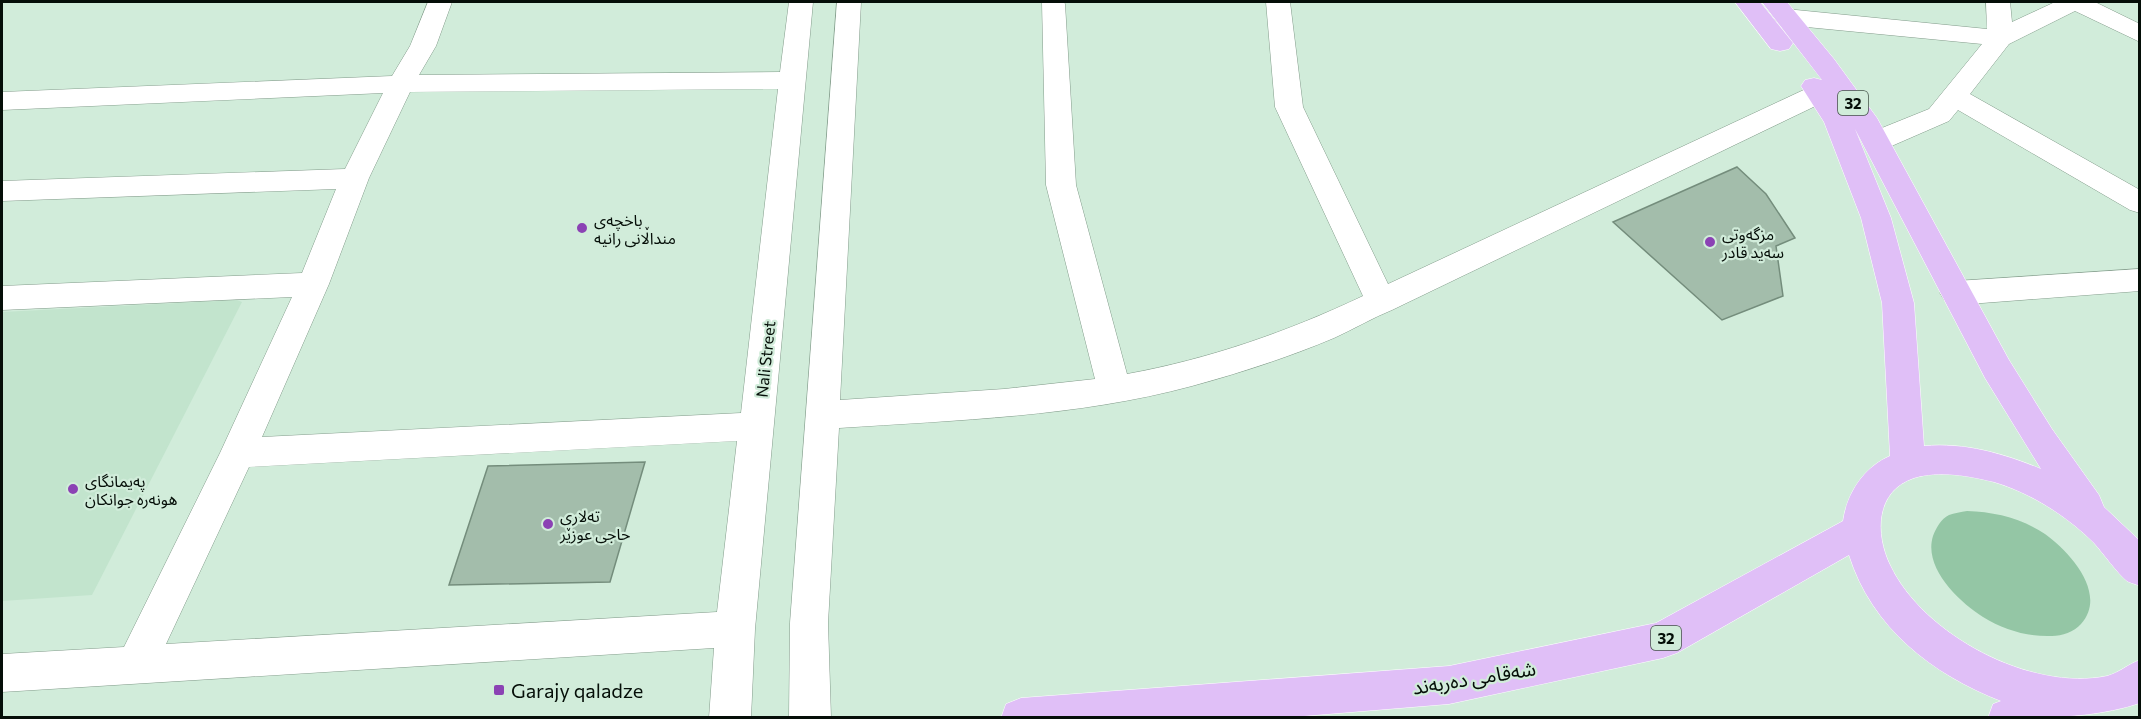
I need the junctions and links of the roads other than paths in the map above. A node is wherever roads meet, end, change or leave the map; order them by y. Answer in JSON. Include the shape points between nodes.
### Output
{"nodes":[{"id":1,"x":440,"y":2,"type":"edge"},
{"id":2,"x":801,"y":2,"type":"edge"},
{"id":3,"x":849,"y":2,"type":"edge"},
{"id":4,"x":1278,"y":2,"type":"edge"},
{"id":5,"x":1747,"y":2,"type":"edge"},
{"id":6,"x":1998,"y":2,"type":"edge"},
{"id":7,"x":2075,"y":2,"type":"edge"},
{"id":8,"x":1053,"y":4,"type":"dead end"},
{"id":9,"x":1780,"y":9,"type":"edge"},
{"id":10,"x":2139,"y":34,"type":"edge"},
{"id":11,"x":2000,"y":38,"type":"junction"},
{"id":12,"x":793,"y":80,"type":"junction"},
{"id":13,"x":401,"y":84,"type":"junction"},
{"id":14,"x":1820,"y":93,"type":"junction"},
{"id":15,"x":1954,"y":96,"type":"junction"},
{"id":16,"x":2,"y":101,"type":"edge"},
{"id":17,"x":1877,"y":141,"type":"junction"},
{"id":18,"x":355,"y":178,"type":"junction"},
{"id":19,"x":2,"y":191,"type":"edge"},
{"id":20,"x":2139,"y":203,"type":"edge"},
{"id":21,"x":2139,"y":280,"type":"edge"},
{"id":22,"x":313,"y":284,"type":"junction"},
{"id":23,"x":1956,"y":293,"type":"junction"},
{"id":24,"x":2,"y":298,"type":"edge"},
{"id":25,"x":1382,"y":302,"type":"junction"},
{"id":26,"x":1115,"y":390,"type":"junction"},
{"id":27,"x":822,"y":415,"type":"junction"},
{"id":28,"x":758,"y":426,"type":"junction"},
{"id":29,"x":238,"y":453,"type":"junction"},
{"id":30,"x":1908,"y":465,"type":"junction"},
{"id":31,"x":1860,"y":530,"type":"junction"},
{"id":32,"x":2124,"y":544,"type":"edge"},
{"id":33,"x":735,"y":629,"type":"junction"},
{"id":34,"x":136,"y":665,"type":"junction"},
{"id":35,"x":2,"y":673,"type":"edge"},
{"id":36,"x":2114,"y":696,"type":"edge"},
{"id":37,"x":730,"y":717,"type":"edge"},
{"id":38,"x":810,"y":717,"type":"edge"},
{"id":39,"x":1021,"y":717,"type":"edge"},
{"id":40,"x":2008,"y":717,"type":"edge"}],
"edges":[{"from":1,"to":13,"type":"street","via":[[423,46]]},
{"from":2,"to":12,"type":"street","name":"Nali Street"},
{"from":3,"to":27,"type":"street"},
{"from":4,"to":25,"type":"street","via":[[1289,107]]},
{"from":5,"to":14,"type":"highway","number":"32"},
{"from":6,"to":11,"type":"street"},
{"from":7,"to":10,"type":"street"},
{"from":7,"to":11,"type":"street"},
{"from":8,"to":26,"type":"street","via":[[1061,185]]},
{"from":9,"to":11,"type":"street"},
{"from":9,"to":17,"type":"highway","number":"32","via":[[1849,96]]},
{"from":11,"to":15,"type":"street"},
{"from":12,"to":13,"type":"street"},
{"from":12,"to":28,"type":"street","name":"Nali Street"},
{"from":13,"to":16,"type":"street"},
{"from":13,"to":18,"type":"street"},
{"from":14,"to":25,"type":"street"},
{"from":14,"to":30,"type":"highway","number":"32","via":[[1838,121],[1876,218],[1898,303]]},
{"from":15,"to":17,"type":"street","via":[[1939,115]]},
{"from":15,"to":20,"type":"street"},
{"from":17,"to":23,"type":"highway","number":"32"},
{"from":18,"to":19,"type":"street"},
{"from":18,"to":22,"type":"street"},
{"from":21,"to":23,"type":"street"},
{"from":22,"to":24,"type":"street"},
{"from":22,"to":29,"type":"street"},
{"from":23,"to":32,"type":"highway","number":"32","via":[[2040,439]]},
{"from":25,"to":26,"type":"street","via":[[1323,330],[1258,354]]},
{"from":26,"to":27,"type":"street","via":[[1049,400]]},
{"from":27,"to":38,"type":"street","via":[[809,623]]},
{"from":28,"to":29,"type":"street"},
{"from":28,"to":33,"type":"street","name":"Nali Street"},
{"from":29,"to":34,"type":"street"},
{"from":30,"to":31,"type":"highway","number":"32","via":[[1887,474],[1872,489],[1863,508]]},
{"from":30,"to":32,"type":"highway","number":"32","via":[[1956,460],[1994,467],[2043,485]]},
{"from":31,"to":36,"type":"highway","number":"32","via":[[1865,554],[1895,606],[1934,643],[1981,674],[2015,688],[2050,696]]},
{"from":31,"to":39,"type":"highway","name":"شەقامی دەربەند","number":"32","via":[[1663,640],[1449,685]]},
{"from":33,"to":34,"type":"street"},
{"from":33,"to":37,"type":"street","name":"Nali Street"},
{"from":34,"to":35,"type":"street"},
{"from":36,"to":40,"type":"highway","number":"32"}]}
